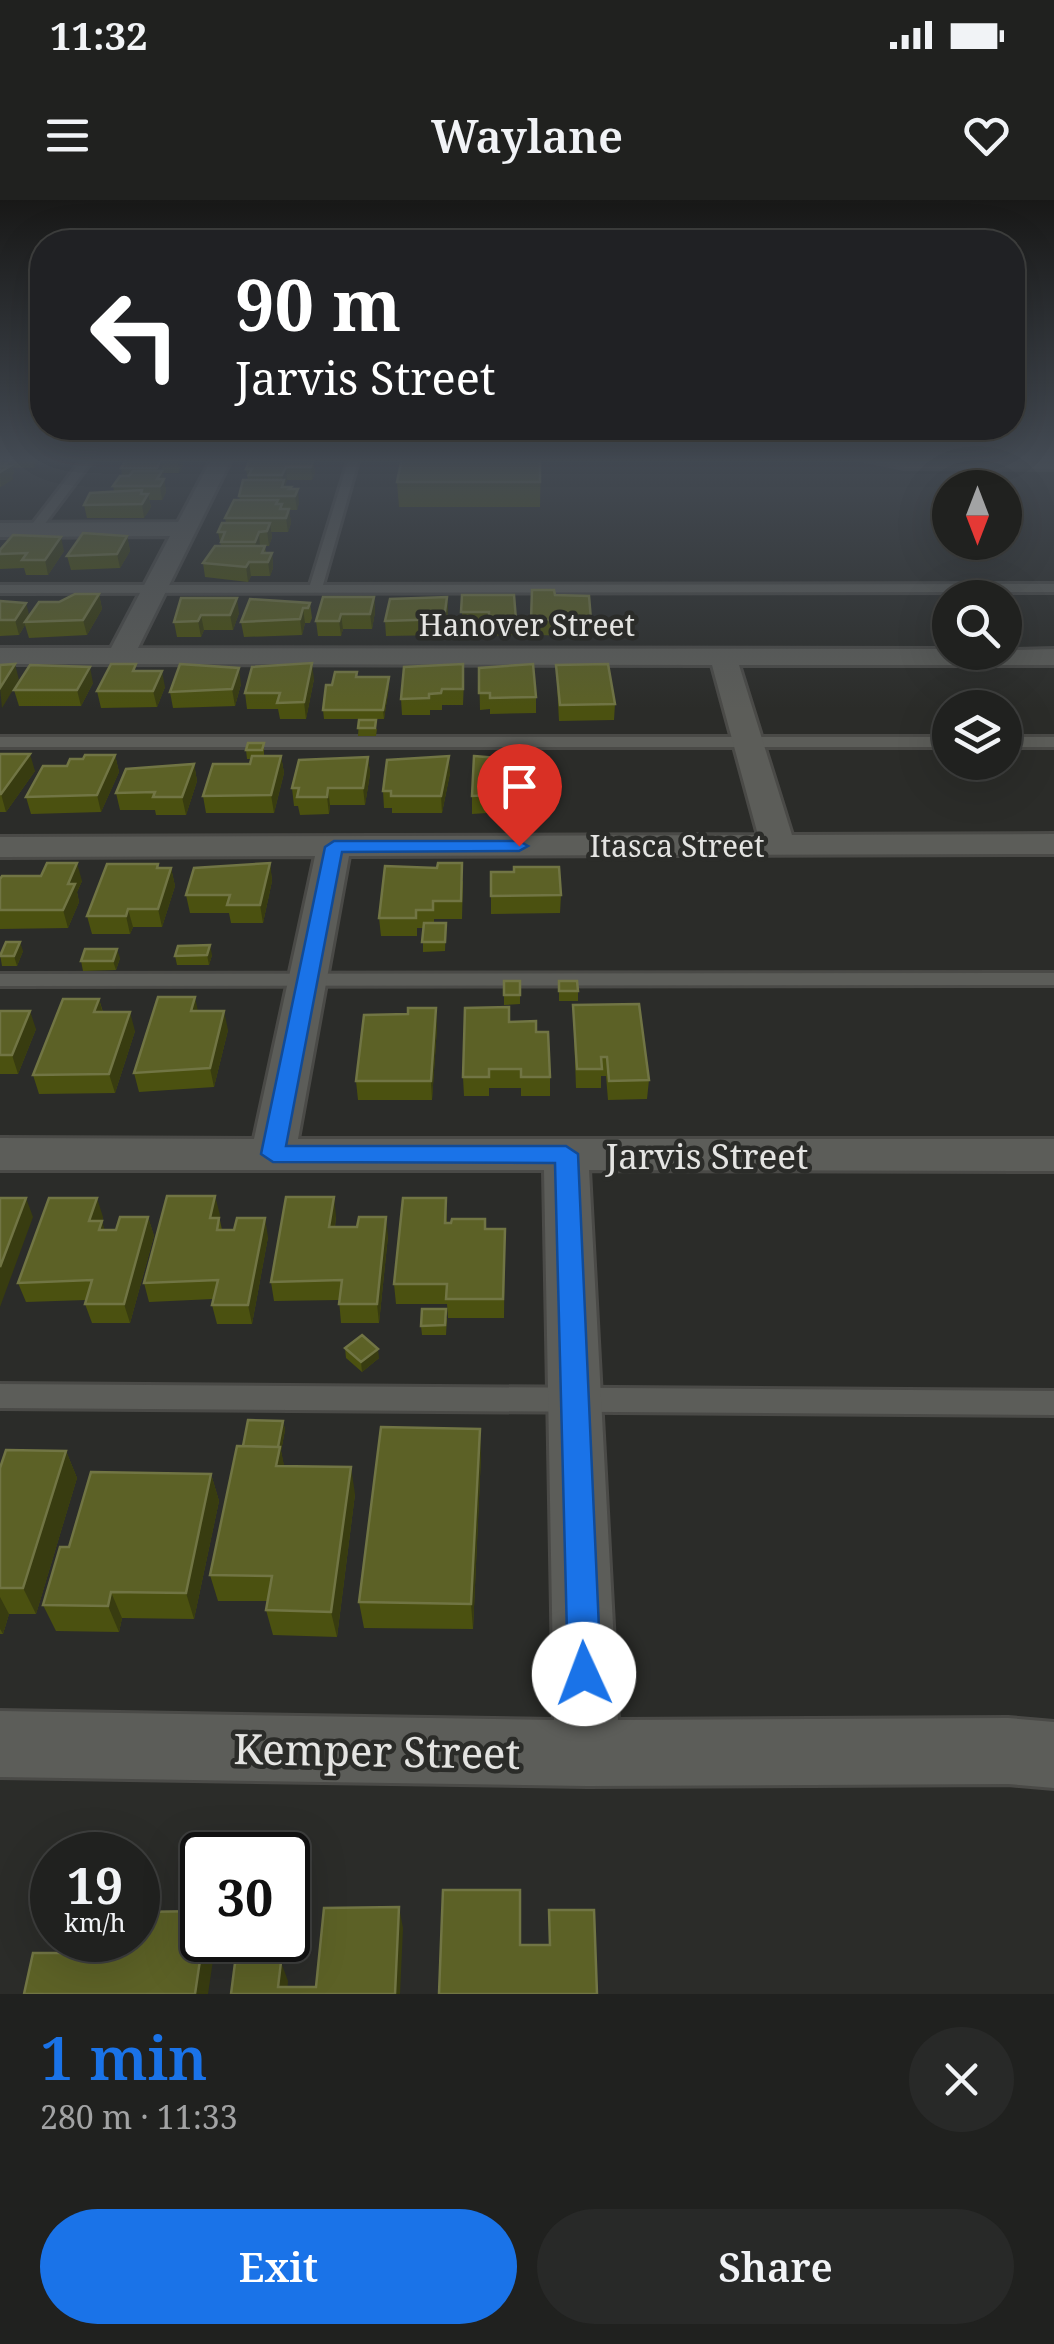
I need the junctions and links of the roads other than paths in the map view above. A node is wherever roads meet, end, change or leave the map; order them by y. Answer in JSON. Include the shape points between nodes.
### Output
{"nodes":[{"id":1,"x":180,"y":542,"type":"edge"},
{"id":2,"x":329,"y":542,"type":"edge"},
{"id":3,"x":1054,"y":588,"type":"edge"},
{"id":4,"x":0,"y":589,"type":"edge"},
{"id":5,"x":155,"y":589,"type":"junction"},
{"id":6,"x":315,"y":589,"type":"junction"},
{"id":7,"x":0,"y":656,"type":"edge"},
{"id":8,"x":120,"y":656,"type":"junction"},
{"id":9,"x":723,"y":656,"type":"junction"},
{"id":10,"x":1054,"y":657,"type":"edge"},
{"id":11,"x":0,"y":742,"type":"edge"},
{"id":12,"x":932,"y":742,"type":"edge"},
{"id":13,"x":1022,"y":742,"type":"edge"},
{"id":14,"x":1054,"y":742,"type":"edge"},
{"id":15,"x":748,"y":743,"type":"junction"},
{"id":16,"x":1054,"y":844,"type":"edge"},
{"id":17,"x":778,"y":845,"type":"junction"},
{"id":18,"x":0,"y":847,"type":"edge"},
{"id":19,"x":334,"y":847,"type":"junction"},
{"id":20,"x":1054,"y":979,"type":"edge"},
{"id":21,"x":0,"y":980,"type":"edge"},
{"id":22,"x":308,"y":980,"type":"junction"},
{"id":23,"x":0,"y":1154,"type":"edge"},
{"id":24,"x":273,"y":1154,"type":"junction"},
{"id":25,"x":566,"y":1154,"type":"junction"},
{"id":26,"x":1054,"y":1155,"type":"edge"},
{"id":27,"x":0,"y":1396,"type":"edge"},
{"id":28,"x":575,"y":1397,"type":"junction"},
{"id":29,"x":1054,"y":1403,"type":"edge"},
{"id":30,"x":587,"y":1753,"type":"junction"},
{"id":31,"x":1054,"y":1755,"type":"edge"},
{"id":32,"x":3,"y":1756,"type":"edge"}],
"edges":[{"from":1,"to":5,"type":"street"},
{"from":2,"to":6,"type":"lane"},
{"from":3,"to":6,"type":"lane"},
{"from":4,"to":5,"type":"lane"},
{"from":5,"to":6,"type":"lane"},
{"from":5,"to":8,"type":"street"},
{"from":7,"to":8,"type":"street","name":"Hanover Street"},
{"from":8,"to":9,"type":"street","name":"Hanover Street"},
{"from":9,"to":10,"type":"street","name":"Hanover Street"},
{"from":9,"to":15,"type":"street"},
{"from":11,"to":15,"type":"lane"},
{"from":12,"to":15,"type":"lane"},
{"from":13,"to":14,"type":"lane"},
{"from":15,"to":17,"type":"street"},
{"from":16,"to":17,"type":"street","name":"Itasca Street"},
{"from":17,"to":19,"type":"street","name":"Itasca Street"},
{"from":18,"to":19,"type":"street","name":"Itasca Street"},
{"from":19,"to":22,"type":"street"},
{"from":20,"to":22,"type":"lane"},
{"from":21,"to":22,"type":"lane"},
{"from":22,"to":24,"type":"street"},
{"from":23,"to":24,"type":"street","name":"Jarvis Street"},
{"from":24,"to":25,"type":"street","name":"Jarvis Street"},
{"from":25,"to":26,"type":"street","name":"Jarvis Street"},
{"from":25,"to":28,"type":"street"},
{"from":27,"to":28,"type":"lane"},
{"from":28,"to":29,"type":"lane"},
{"from":28,"to":30,"type":"street"},
{"from":30,"to":31,"type":"street","name":"Kemper Street"},
{"from":30,"to":32,"type":"street","name":"Kemper Street"}]}
